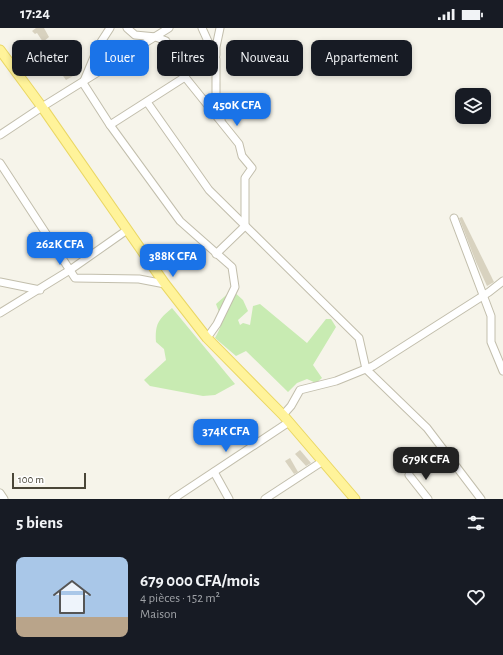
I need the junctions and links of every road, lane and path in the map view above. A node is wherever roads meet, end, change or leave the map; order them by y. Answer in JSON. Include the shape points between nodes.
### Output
{"nodes":[{"id":1,"x":110,"y":28,"type":"edge"},
{"id":2,"x":127,"y":28,"type":"edge"},
{"id":3,"x":169,"y":28,"type":"edge"},
{"id":4,"x":202,"y":28,"type":"edge"},
{"id":5,"x":220,"y":28,"type":"edge"},
{"id":6,"x":156,"y":37,"type":"junction"},
{"id":7,"x":207,"y":40,"type":"edge"},
{"id":8,"x":217,"y":40,"type":"edge"},
{"id":9,"x":0,"y":50,"type":"edge"},
{"id":10,"x":216,"y":76,"type":"edge"},
{"id":11,"x":185,"y":77,"type":"junction"},
{"id":12,"x":83,"y":83,"type":"junction"},
{"id":13,"x":147,"y":102,"type":"junction"},
{"id":14,"x":42,"y":107,"type":"junction"},
{"id":15,"x":110,"y":125,"type":"junction"},
{"id":16,"x":224,"y":126,"type":"junction"},
{"id":17,"x":0,"y":136,"type":"edge"},
{"id":18,"x":0,"y":163,"type":"edge"},
{"id":19,"x":454,"y":218,"type":"dead end"},
{"id":20,"x":245,"y":226,"type":"junction"},
{"id":21,"x":127,"y":230,"type":"junction"},
{"id":22,"x":216,"y":254,"type":"junction"},
{"id":23,"x":70,"y":270,"type":"junction"},
{"id":24,"x":503,"y":281,"type":"edge"},
{"id":25,"x":0,"y":282,"type":"edge"},
{"id":26,"x":165,"y":284,"type":"junction"},
{"id":27,"x":40,"y":290,"type":"junction"},
{"id":28,"x":483,"y":296,"type":"junction"},
{"id":29,"x":0,"y":313,"type":"edge"},
{"id":30,"x":207,"y":338,"type":"junction"},
{"id":31,"x":366,"y":369,"type":"junction"},
{"id":32,"x":503,"y":371,"type":"edge"},
{"id":33,"x":283,"y":415,"type":"junction"},
{"id":34,"x":290,"y":422,"type":"junction"},
{"id":35,"x":323,"y":461,"type":"junction"},
{"id":36,"x":214,"y":472,"type":"junction"},
{"id":37,"x":409,"y":475,"type":"dead end"},
{"id":38,"x":0,"y":493,"type":"edge"},
{"id":39,"x":4,"y":499,"type":"edge"},
{"id":40,"x":173,"y":499,"type":"edge"},
{"id":41,"x":229,"y":499,"type":"edge"},
{"id":42,"x":265,"y":499,"type":"edge"},
{"id":43,"x":355,"y":499,"type":"edge"},
{"id":44,"x":428,"y":499,"type":"edge"},
{"id":45,"x":481,"y":499,"type":"edge"}],
"edges":[{"from":1,"to":12,"type":"street","via":[[99,45]]},
{"from":2,"to":6,"type":"street","via":[[135,35]]},
{"from":3,"to":6,"type":"street"},
{"from":4,"to":7,"type":"street"},
{"from":5,"to":8,"type":"street"},
{"from":6,"to":11,"type":"street","via":[[166,41]]},
{"from":6,"to":12,"type":"street"},
{"from":9,"to":14,"type":"main road"},
{"from":10,"to":16,"type":"street","via":[[216,106]]},
{"from":11,"to":13,"type":"street"},
{"from":11,"to":16,"type":"street"},
{"from":12,"to":14,"type":"street"},
{"from":12,"to":15,"type":"street"},
{"from":13,"to":15,"type":"street"},
{"from":13,"to":20,"type":"street","via":[[209,190]]},
{"from":14,"to":17,"type":"street"},
{"from":14,"to":21,"type":"main road"},
{"from":15,"to":22,"type":"street","via":[[180,221]]},
{"from":16,"to":20,"type":"street","via":[[239,144],[242,156],[252,168],[245,178]]},
{"from":18,"to":23,"type":"street"},
{"from":19,"to":28,"type":"street"},
{"from":20,"to":22,"type":"street"},
{"from":20,"to":31,"type":"street","via":[[359,338]]},
{"from":21,"to":23,"type":"street"},
{"from":21,"to":26,"type":"main road"},
{"from":22,"to":30,"type":"street","via":[[232,267],[235,287],[218,324]]},
{"from":23,"to":26,"type":"street","via":[[75,278],[138,279]]},
{"from":23,"to":27,"type":"street"},
{"from":24,"to":28,"type":"street"},
{"from":25,"to":27,"type":"street"},
{"from":26,"to":30,"type":"main road"},
{"from":27,"to":29,"type":"street"},
{"from":28,"to":31,"type":"street"},
{"from":28,"to":32,"type":"street","via":[[491,316],[491,342]]},
{"from":30,"to":33,"type":"main road"},
{"from":31,"to":33,"type":"street","via":[[336,381],[300,390],[292,406]]},
{"from":31,"to":45,"type":"street","via":[[427,428]]},
{"from":33,"to":34,"type":"main road"},
{"from":34,"to":35,"type":"main road"},
{"from":34,"to":36,"type":"street"},
{"from":35,"to":42,"type":"street"},
{"from":35,"to":43,"type":"main road"},
{"from":36,"to":40,"type":"street"},
{"from":36,"to":41,"type":"street"},
{"from":37,"to":44,"type":"street"},
{"from":38,"to":39,"type":"street"}]}
